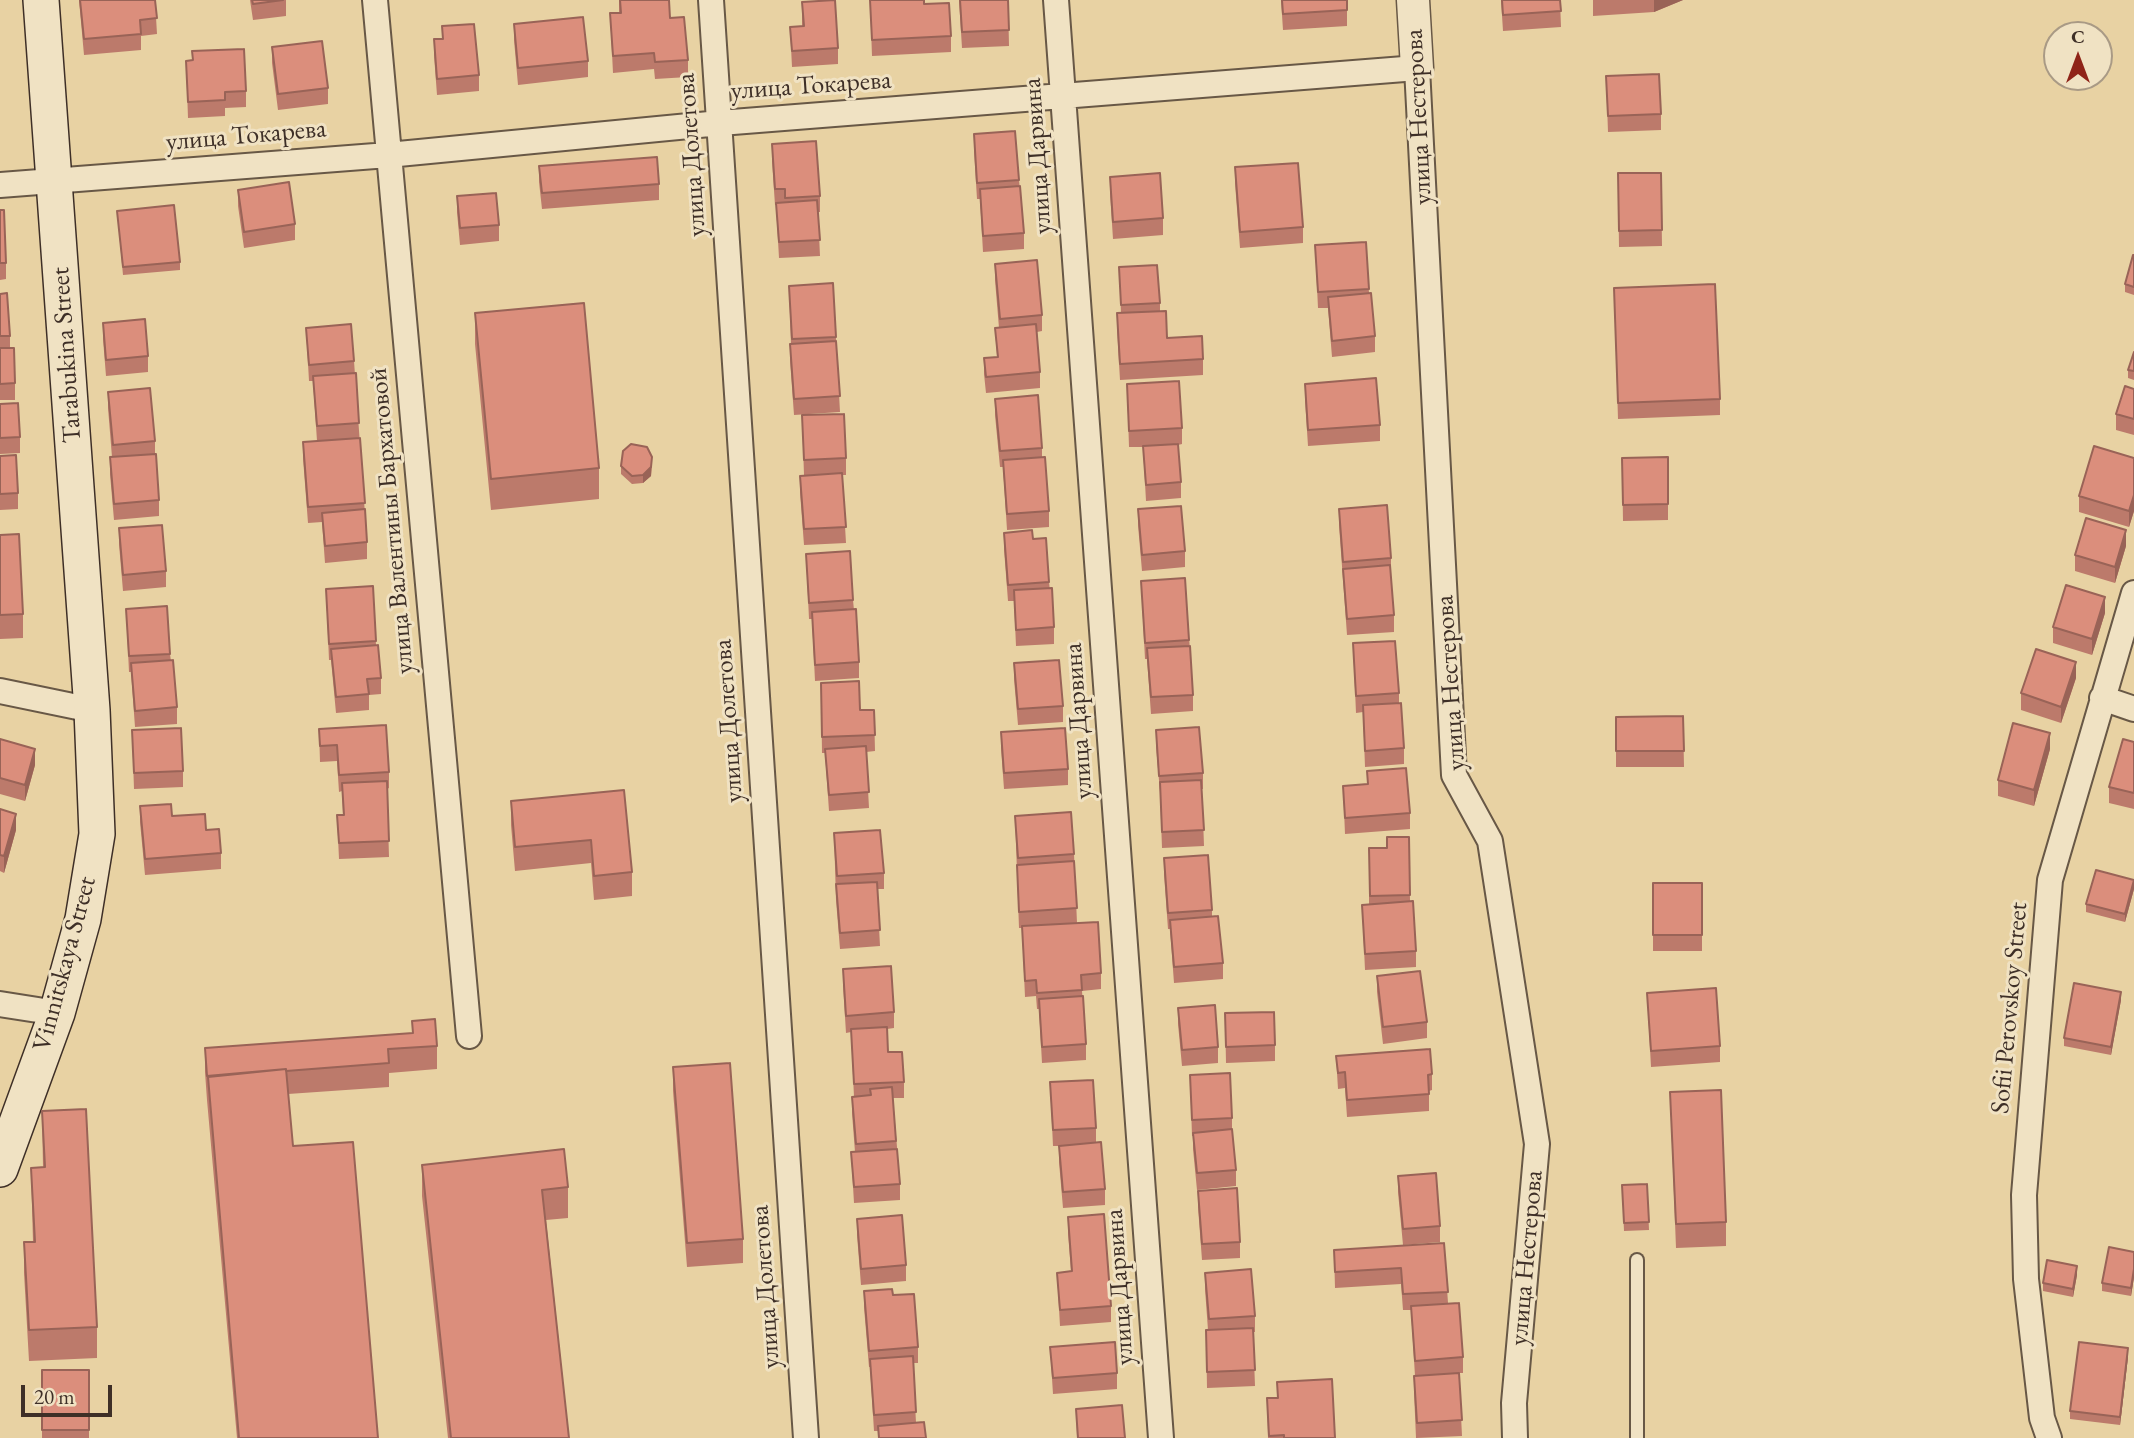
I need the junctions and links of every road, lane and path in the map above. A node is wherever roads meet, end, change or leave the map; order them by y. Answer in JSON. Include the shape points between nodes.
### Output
{"nodes":[{"id":1,"x":41,"y":0,"type":"edge"},
{"id":2,"x":375,"y":0,"type":"edge"},
{"id":3,"x":711,"y":0,"type":"edge"},
{"id":4,"x":1056,"y":0,"type":"edge"},
{"id":5,"x":1413,"y":0,"type":"edge"},
{"id":6,"x":1417,"y":68,"type":"junction"},
{"id":7,"x":1064,"y":98,"type":"junction"},
{"id":8,"x":720,"y":123,"type":"junction"},
{"id":9,"x":388,"y":155,"type":"junction"},
{"id":10,"x":55,"y":182,"type":"junction"},
{"id":11,"x":0,"y":186,"type":"edge"},
{"id":12,"x":2134,"y":593,"type":"edge"},
{"id":13,"x":0,"y":691,"type":"edge"},
{"id":14,"x":2102,"y":698,"type":"junction"},
{"id":15,"x":2134,"y":709,"type":"edge"},
{"id":16,"x":92,"y":710,"type":"junction"},
{"id":17,"x":0,"y":1004,"type":"edge"},
{"id":18,"x":57,"y":1013,"type":"junction"},
{"id":19,"x":469,"y":1036,"type":"dead end"},
{"id":20,"x":0,"y":1169,"type":"edge"},
{"id":21,"x":1637,"y":1260,"type":"dead end"},
{"id":22,"x":806,"y":1438,"type":"edge"},
{"id":23,"x":1161,"y":1438,"type":"edge"},
{"id":24,"x":1515,"y":1438,"type":"edge"},
{"id":25,"x":1637,"y":1438,"type":"edge"},
{"id":26,"x":2049,"y":1438,"type":"edge"}],
"edges":[{"from":1,"to":10,"type":"main road","name":"Tarabukina Street"},
{"from":2,"to":9,"type":"street","name":"улица Валентины Бархатовой"},
{"from":3,"to":8,"type":"street","name":"улица Долетова"},
{"from":4,"to":7,"type":"street","name":"улица Дарвина"},
{"from":5,"to":6,"type":"street","name":"улица Нестерова"},
{"from":6,"to":7,"type":"street","name":"улица Токарева"},
{"from":6,"to":24,"type":"street","name":"улица Нестерова","via":[[1454,775],[1490,841],[1537,1144],[1514,1403]]},
{"from":7,"to":8,"type":"street","name":"улица Токарева"},
{"from":7,"to":23,"type":"street","name":"улица Дарвина"},
{"from":8,"to":9,"type":"street","name":"улица Токарева"},
{"from":8,"to":22,"type":"street","name":"улица Долетова"},
{"from":9,"to":10,"type":"street","name":"улица Токарева"},
{"from":9,"to":19,"type":"street","name":"улица Валентины Бархатовой"},
{"from":10,"to":11,"type":"street","name":"улица Токарева"},
{"from":10,"to":16,"type":"main road","name":"Tarabukina Street"},
{"from":12,"to":14,"type":"street","name":"Sofii Perovskoy Street"},
{"from":13,"to":16,"type":"street"},
{"from":14,"to":15,"type":"street"},
{"from":14,"to":26,"type":"street","name":"Sofii Perovskoy Street","via":[[2050,880],[2024,1195],[2026,1279],[2042,1418]]},
{"from":16,"to":18,"type":"main road","name":"Vinnitskaya Street","via":[[97,834],[83,919]]},
{"from":17,"to":18,"type":"street"},
{"from":18,"to":20,"type":"main road","name":"Vinnitskaya Street"},
{"from":21,"to":25,"type":"lane"}]}
